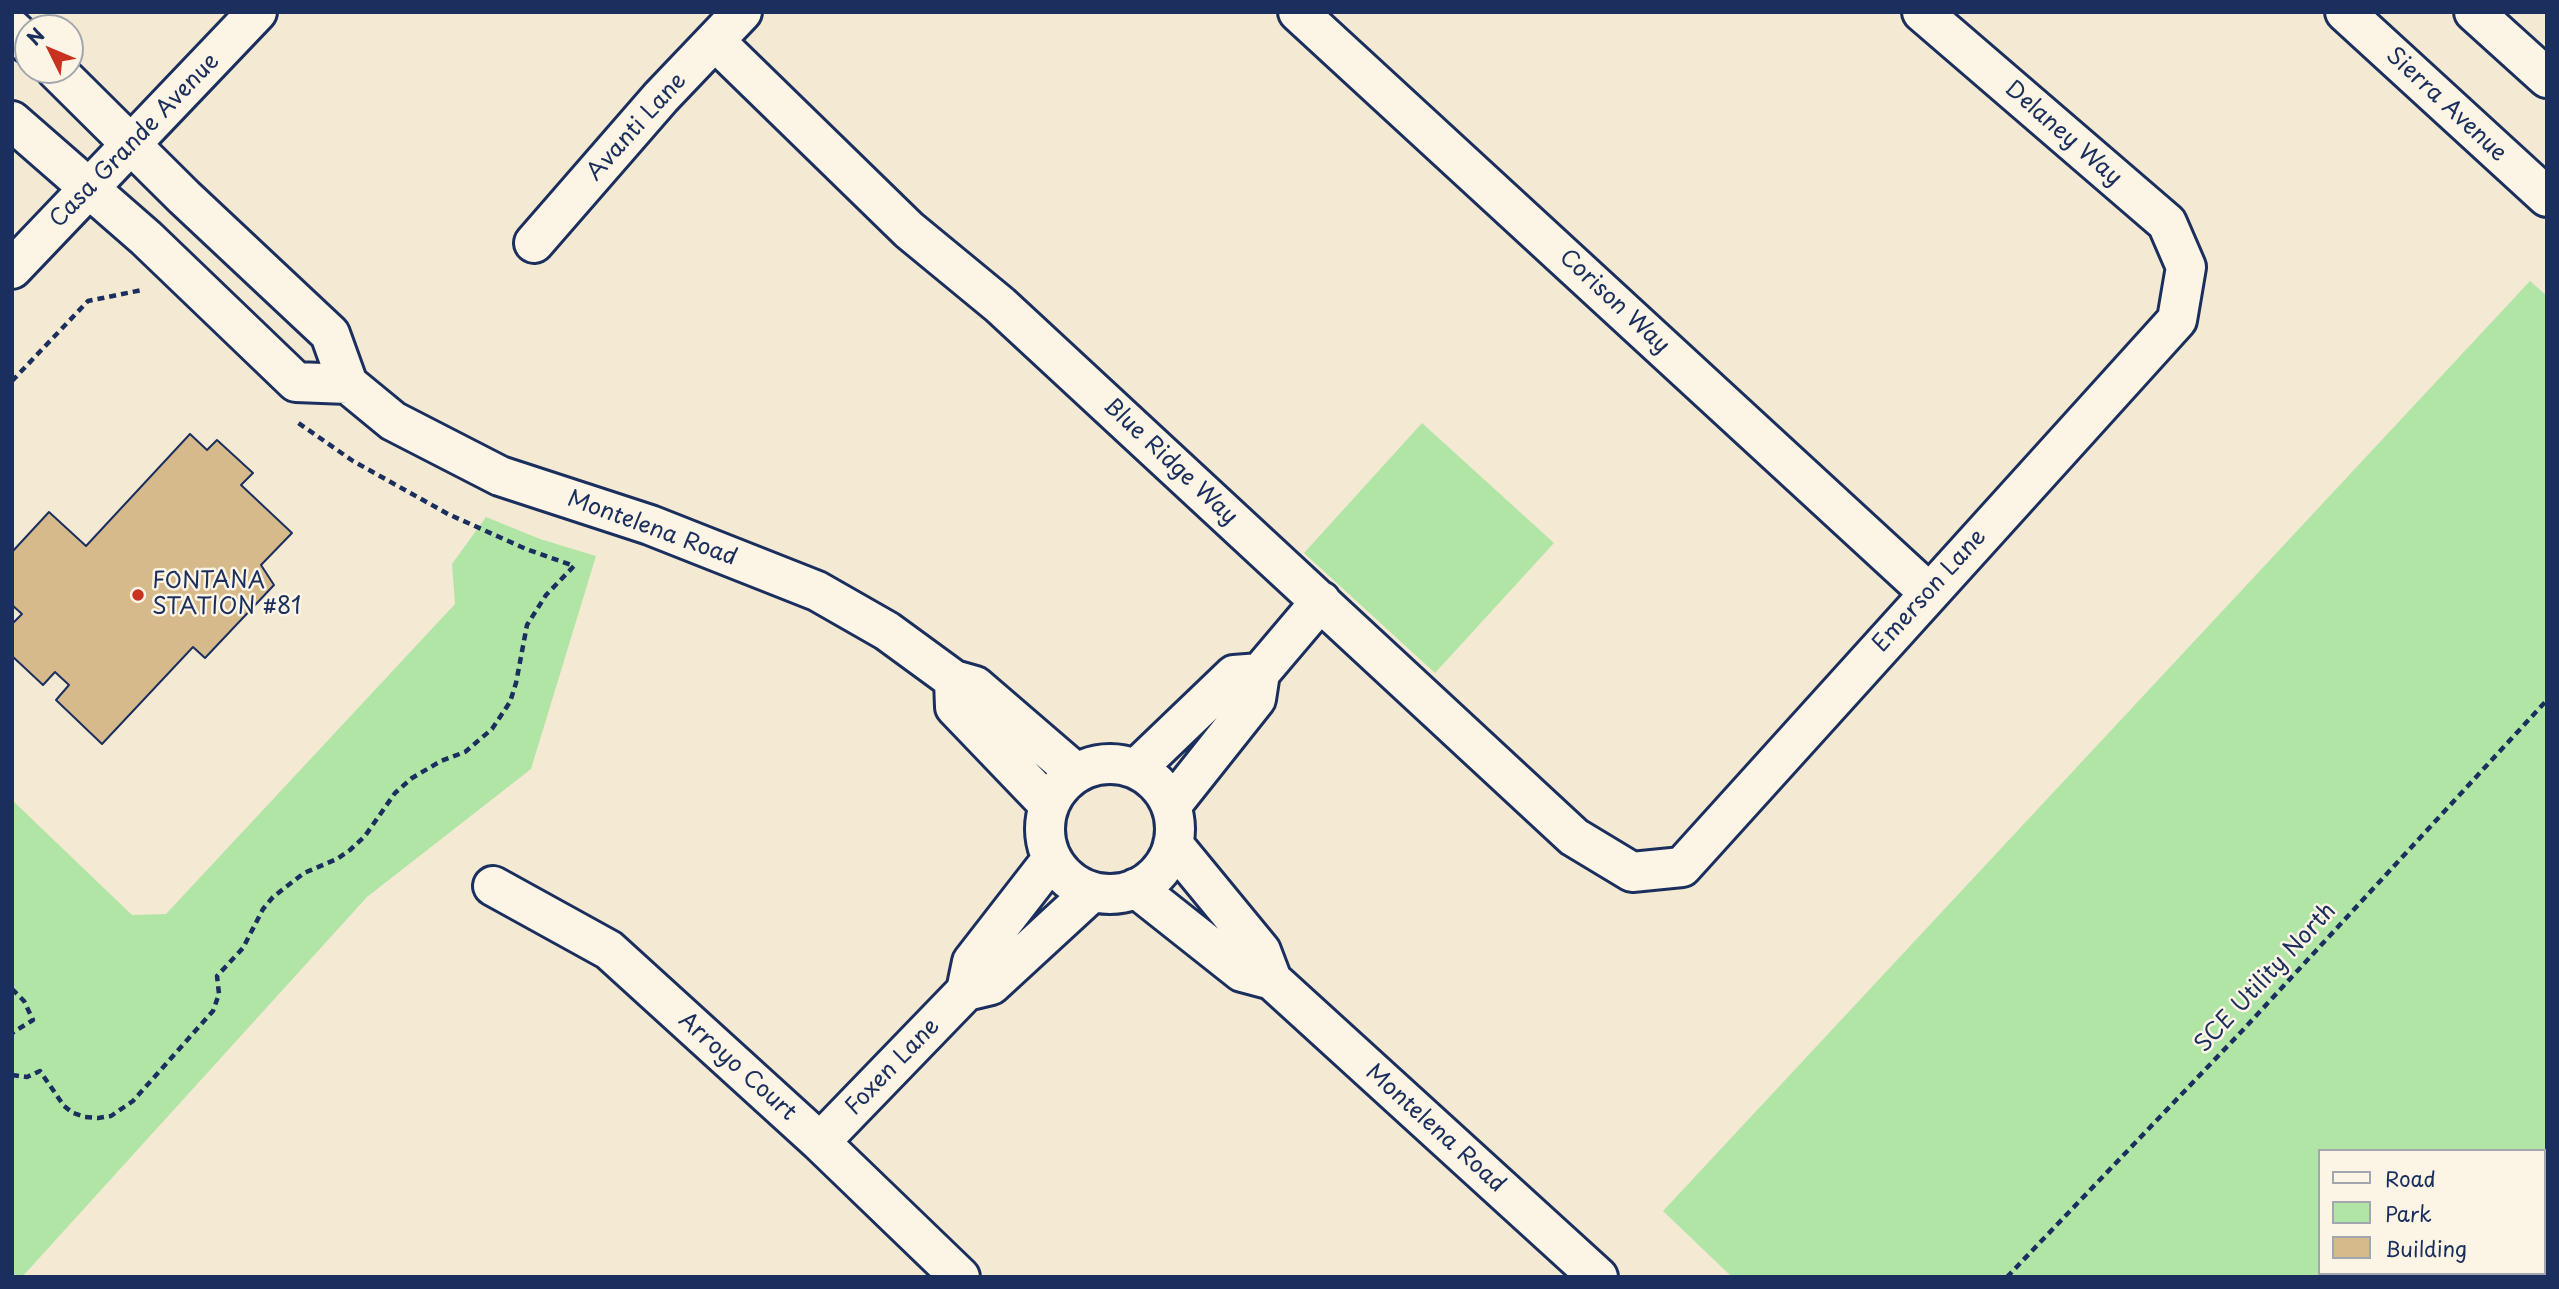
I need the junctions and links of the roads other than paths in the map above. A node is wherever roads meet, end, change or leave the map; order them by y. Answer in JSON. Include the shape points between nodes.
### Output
{"nodes":[{"id":1,"x":257,"y":12,"type":"edge"},
{"id":2,"x":742,"y":12,"type":"edge"},
{"id":3,"x":1298,"y":12,"type":"edge"},
{"id":4,"x":1922,"y":12,"type":"edge"},
{"id":5,"x":2346,"y":12,"type":"edge"},
{"id":6,"x":2474,"y":12,"type":"edge"},
{"id":7,"x":715,"y":41,"type":"junction"},
{"id":8,"x":2547,"y":78,"type":"edge"},
{"id":9,"x":71,"y":84,"type":"edge"},
{"id":10,"x":12,"y":121,"type":"edge"},
{"id":11,"x":132,"y":143,"type":"junction"},
{"id":12,"x":88,"y":188,"type":"junction"},
{"id":13,"x":2547,"y":197,"type":"edge"},
{"id":14,"x":534,"y":243,"type":"dead end"},
{"id":15,"x":2186,"y":267,"type":"joint"},
{"id":16,"x":12,"y":269,"type":"edge"},
{"id":17,"x":348,"y":384,"type":"junction"},
{"id":18,"x":1928,"y":592,"type":"junction"},
{"id":19,"x":1321,"y":601,"type":"junction"},
{"id":20,"x":1261,"y":673,"type":"junction"},
{"id":21,"x":954,"y":680,"type":"junction"},
{"id":22,"x":1136,"y":769,"type":"junction"},
{"id":23,"x":1076,"y":773,"type":"junction"},
{"id":24,"x":1049,"y":805,"type":"junction"},
{"id":25,"x":1171,"y":806,"type":"junction"},
{"id":26,"x":1173,"y":844,"type":"junction"},
{"id":27,"x":1052,"y":859,"type":"junction"},
{"id":28,"x":1632,"y":872,"type":"joint"},
{"id":29,"x":493,"y":886,"type":"dead end"},
{"id":30,"x":1136,"y":888,"type":"junction"},
{"id":31,"x":1092,"y":892,"type":"junction"},
{"id":32,"x":1272,"y":980,"type":"junction"},
{"id":33,"x":966,"y":991,"type":"junction"},
{"id":34,"x":820,"y":1142,"type":"junction"},
{"id":35,"x":960,"y":1277,"type":"edge"},
{"id":36,"x":1598,"y":1277,"type":"edge"}],
"edges":[{"from":1,"to":11,"type":"street","name":"Casa Grande Avenue"},
{"from":2,"to":7,"type":"street","name":"Avanti Lane"},
{"from":3,"to":18,"type":"street","name":"Corison Way"},
{"from":4,"to":15,"type":"street","name":"Delaney Way","via":[[2167,223]]},
{"from":5,"to":13,"type":"street","name":"Sierra Avenue"},
{"from":6,"to":8,"type":"street"},
{"from":7,"to":14,"type":"street","name":"Avanti Lane"},
{"from":7,"to":19,"type":"street","name":"Blue Ridge Way","via":[[909,230],[1000,305]]},
{"from":9,"to":11,"type":"street"},
{"from":10,"to":12,"type":"street"},
{"from":11,"to":12,"type":"street","name":"Casa Grande Avenue"},
{"from":11,"to":17,"type":"street","via":[[330,334]]},
{"from":12,"to":16,"type":"street","name":"Casa Grande Avenue"},
{"from":12,"to":17,"type":"street","via":[[296,382]]},
{"from":15,"to":18,"type":"street","name":"Emerson Lane","via":[[2177,320]]},
{"from":17,"to":21,"type":"street","name":"Montelena Road","via":[[393,421],[500,476],[650,525],[817,591],[887,631]]},
{"from":18,"to":28,"type":"street","name":"Emerson Lane","via":[[1682,867]]},
{"from":19,"to":20,"type":"street"},
{"from":19,"to":28,"type":"street","name":"Blue Ridge Way","via":[[1574,837]]},
{"from":20,"to":22,"type":"street","via":[[1234,675]]},
{"from":20,"to":25,"type":"street","via":[[1256,699]]},
{"from":21,"to":23,"type":"street","name":"Montelena Road","via":[[975,686]]},
{"from":21,"to":24,"type":"street","via":[[956,707]]},
{"from":22,"to":23,"type":"street","via":[[1116,763]]},
{"from":22,"to":25,"type":"street","via":[[1163,790]]},
{"from":23,"to":24,"type":"street"},
{"from":24,"to":27,"type":"street","via":[[1044,823]]},
{"from":25,"to":26,"type":"street"},
{"from":26,"to":30,"type":"street","via":[[1166,863]]},
{"from":26,"to":32,"type":"street","name":"Montelena Road","via":[[1261,951]]},
{"from":27,"to":31,"type":"street","via":[[1063,875]]},
{"from":27,"to":33,"type":"street","name":"Foxen Lane","via":[[972,962]]},
{"from":29,"to":34,"type":"street","name":"Arroyo Court","via":[[608,950]]},
{"from":30,"to":31,"type":"street"},
{"from":30,"to":32,"type":"street","name":"Montelena Road","via":[[1242,972]]},
{"from":31,"to":33,"type":"street","name":"Foxen Lane","via":[[991,985]]},
{"from":32,"to":36,"type":"street","name":"Montelena Road"},
{"from":33,"to":34,"type":"street","name":"Foxen Lane"},
{"from":34,"to":35,"type":"street","name":"Arroyo Court"}]}
